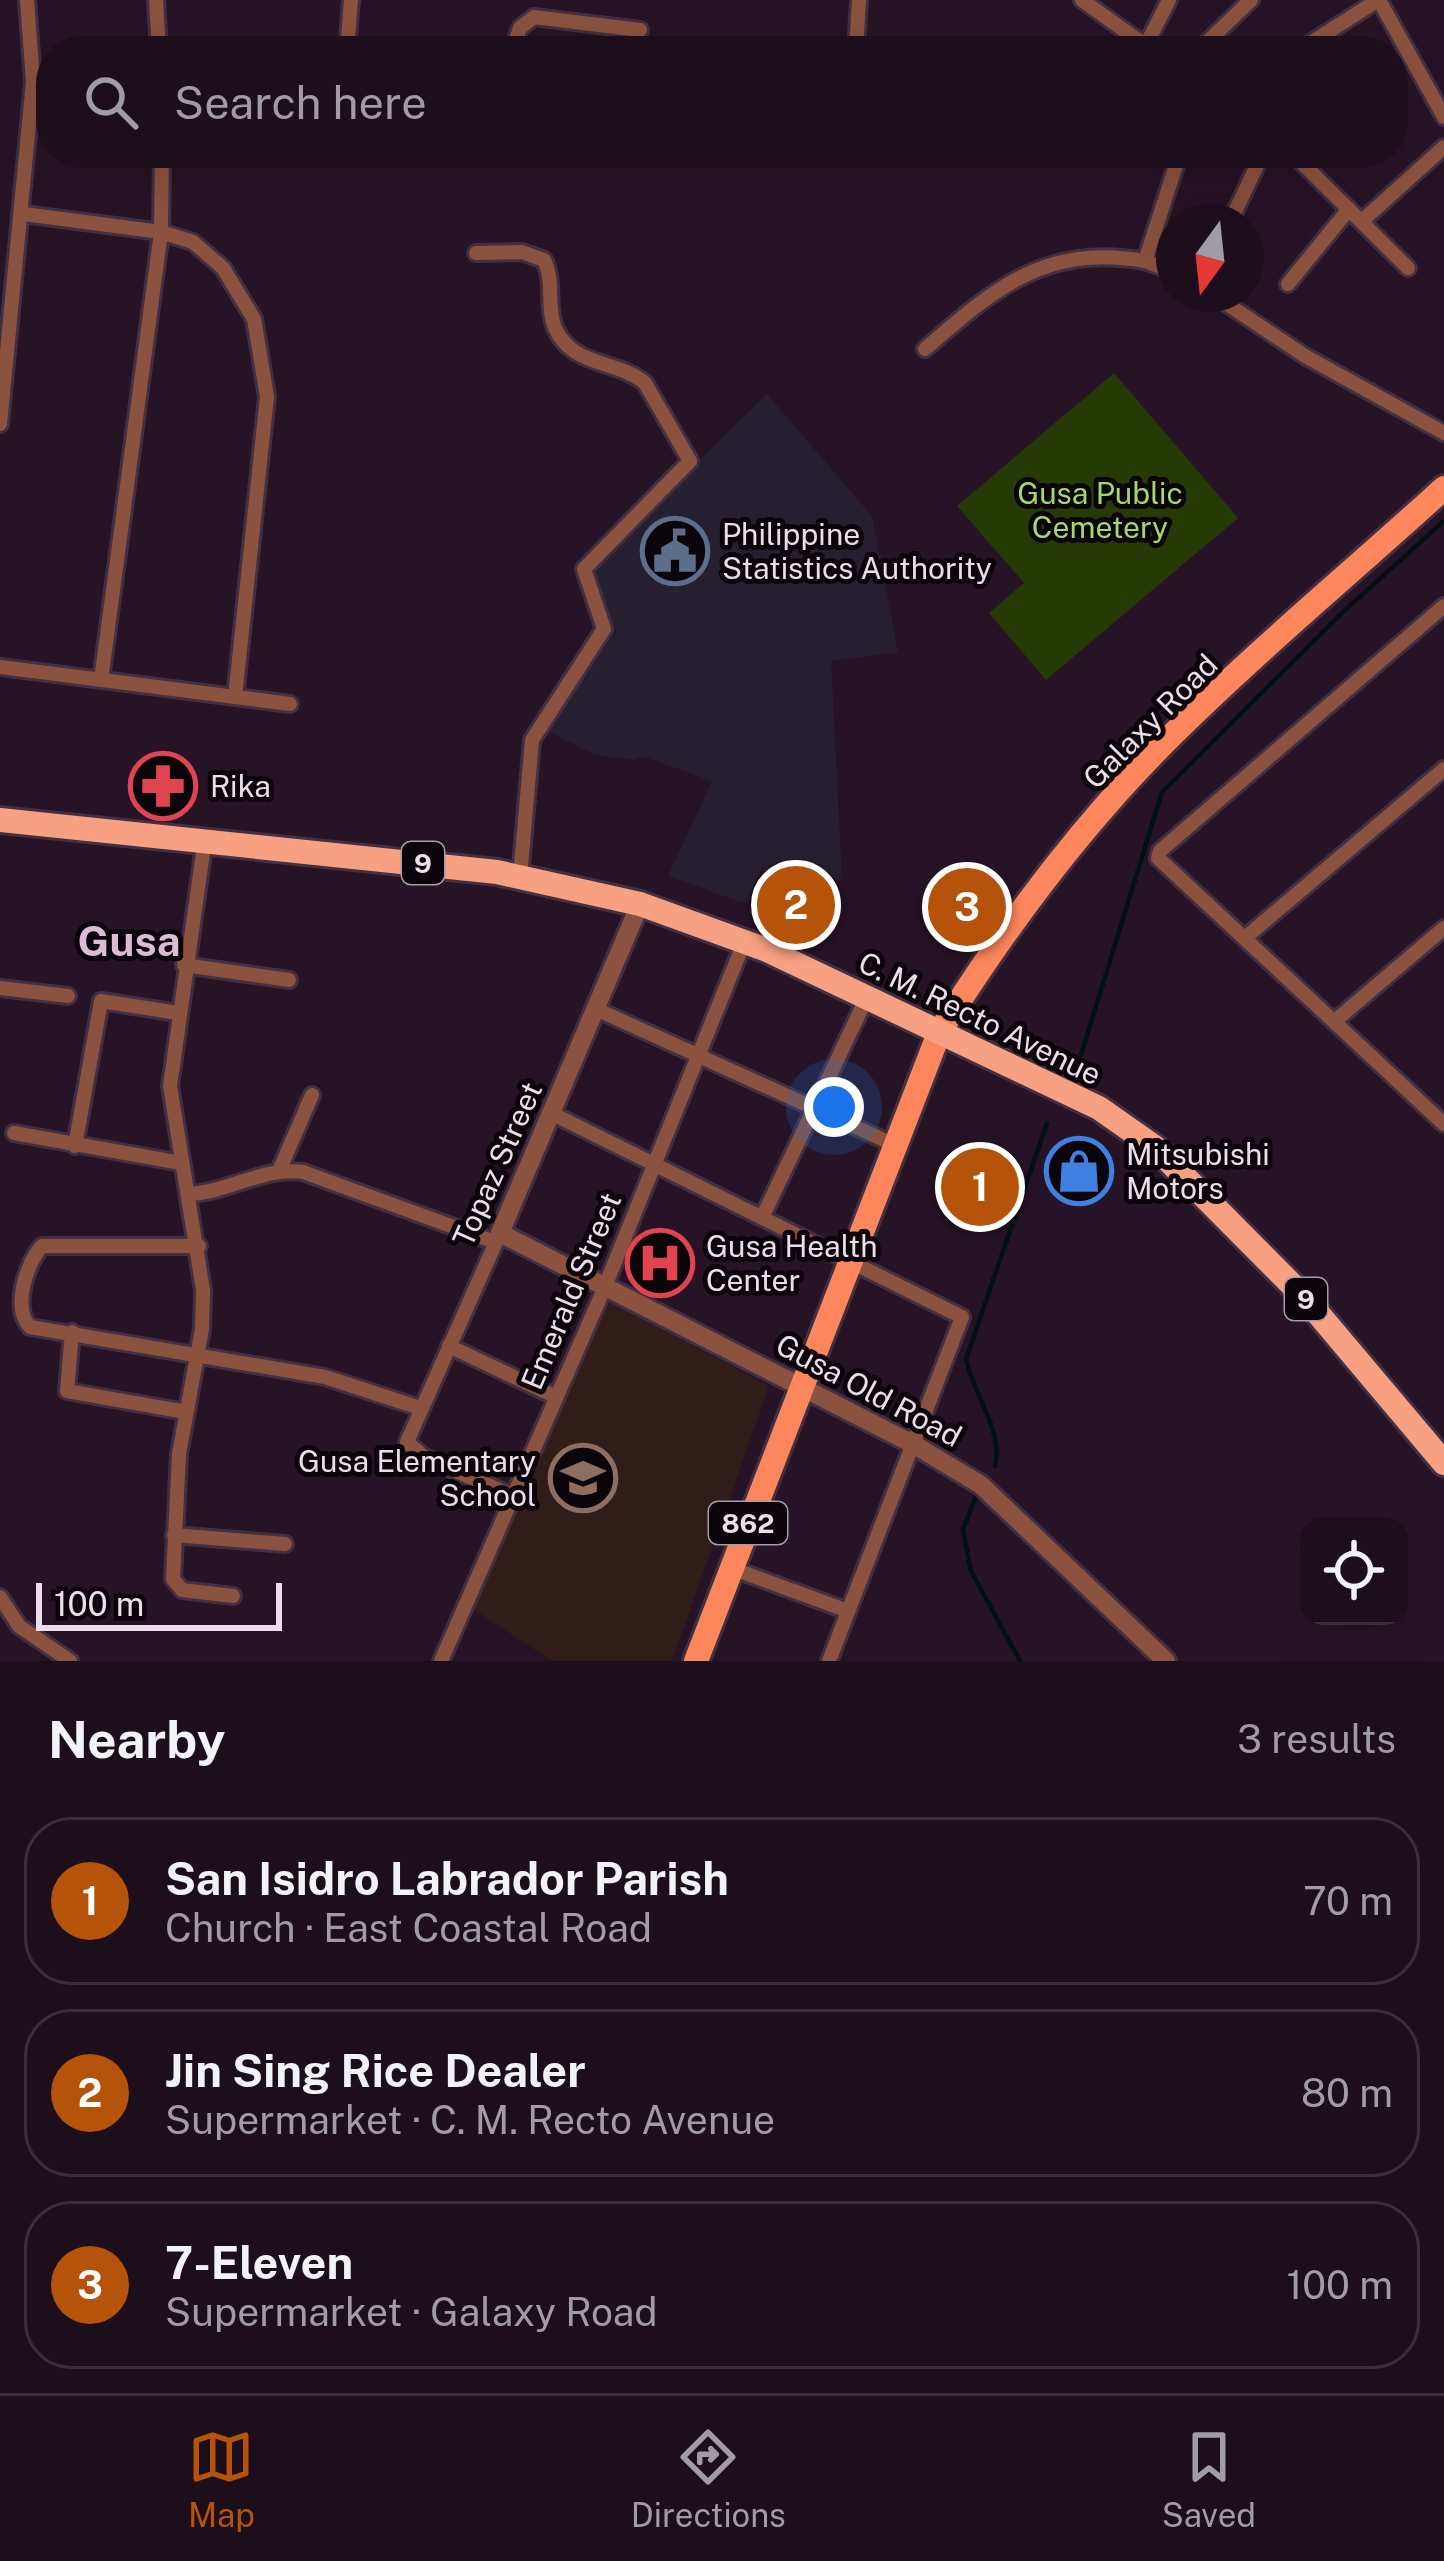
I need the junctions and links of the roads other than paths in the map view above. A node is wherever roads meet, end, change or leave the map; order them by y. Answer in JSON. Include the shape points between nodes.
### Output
{"nodes":[{"id":1,"x":27,"y":0,"type":"edge"},
{"id":2,"x":156,"y":0,"type":"edge"},
{"id":3,"x":351,"y":0,"type":"edge"},
{"id":4,"x":859,"y":0,"type":"edge"},
{"id":5,"x":1082,"y":0,"type":"edge"},
{"id":6,"x":1169,"y":0,"type":"edge"},
{"id":7,"x":1251,"y":0,"type":"edge"},
{"id":8,"x":1379,"y":0,"type":"edge"},
{"id":9,"x":640,"y":30,"type":"dead end"},
{"id":10,"x":158,"y":36,"type":"edge"},
{"id":11,"x":348,"y":36,"type":"edge"},
{"id":12,"x":517,"y":36,"type":"edge"},
{"id":13,"x":857,"y":36,"type":"edge"},
{"id":14,"x":1130,"y":36,"type":"edge"},
{"id":15,"x":1154,"y":36,"type":"edge"},
{"id":16,"x":1214,"y":36,"type":"edge"},
{"id":17,"x":1322,"y":36,"type":"edge"},
{"id":18,"x":1399,"y":36,"type":"edge"},
{"id":19,"x":1408,"y":52,"type":"edge"},
{"id":20,"x":1444,"y":117,"type":"edge"},
{"id":21,"x":1444,"y":147,"type":"edge"},
{"id":22,"x":162,"y":168,"type":"edge"},
{"id":23,"x":1175,"y":168,"type":"edge"},
{"id":24,"x":1256,"y":168,"type":"edge"},
{"id":25,"x":1307,"y":168,"type":"edge"},
{"id":26,"x":1239,"y":204,"type":"edge"},
{"id":27,"x":1349,"y":209,"type":"junction"},
{"id":28,"x":24,"y":214,"type":"junction"},
{"id":29,"x":1362,"y":221,"type":"junction"},
{"id":30,"x":161,"y":232,"type":"junction"},
{"id":31,"x":476,"y":253,"type":"dead end"},
{"id":32,"x":1145,"y":261,"type":"junction"},
{"id":33,"x":1156,"y":265,"type":"edge"},
{"id":34,"x":1408,"y":268,"type":"dead end"},
{"id":35,"x":1288,"y":284,"type":"dead end"},
{"id":36,"x":1239,"y":312,"type":"edge"},
{"id":37,"x":925,"y":349,"type":"dead end"},
{"id":38,"x":0,"y":424,"type":"edge"},
{"id":39,"x":1444,"y":433,"type":"edge"},
{"id":40,"x":1444,"y":488,"type":"edge"},
{"id":41,"x":1444,"y":606,"type":"edge"},
{"id":42,"x":0,"y":668,"type":"edge"},
{"id":43,"x":101,"y":680,"type":"junction"},
{"id":44,"x":235,"y":697,"type":"junction"},
{"id":45,"x":290,"y":704,"type":"dead end"},
{"id":46,"x":1444,"y":769,"type":"edge"},
{"id":47,"x":0,"y":820,"type":"edge"},
{"id":48,"x":205,"y":839,"type":"junction"},
{"id":49,"x":520,"y":877,"type":"junction"},
{"id":50,"x":640,"y":904,"type":"junction"},
{"id":51,"x":1444,"y":928,"type":"edge"},
{"id":52,"x":1246,"y":937,"type":"junction"},
{"id":53,"x":745,"y":940,"type":"junction"},
{"id":54,"x":184,"y":964,"type":"junction"},
{"id":55,"x":289,"y":980,"type":"dead end"},
{"id":56,"x":0,"y":988,"type":"edge"},
{"id":57,"x":68,"y":996,"type":"dead end"},
{"id":58,"x":867,"y":998,"type":"junction"},
{"id":59,"x":598,"y":1010,"type":"junction"},
{"id":60,"x":178,"y":1013,"type":"junction"},
{"id":61,"x":1336,"y":1020,"type":"junction"},
{"id":62,"x":939,"y":1033,"type":"junction"},
{"id":63,"x":698,"y":1055,"type":"junction"},
{"id":64,"x":1444,"y":1093,"type":"edge"},
{"id":65,"x":312,"y":1094,"type":"dead end"},
{"id":66,"x":1429,"y":1106,"type":"junction"},
{"id":67,"x":812,"y":1108,"type":"junction"},
{"id":68,"x":553,"y":1114,"type":"junction"},
{"id":69,"x":1444,"y":1124,"type":"edge"},
{"id":70,"x":14,"y":1133,"type":"dead end"},
{"id":71,"x":895,"y":1145,"type":"junction"},
{"id":72,"x":75,"y":1146,"type":"junction"},
{"id":73,"x":182,"y":1163,"type":"junction"},
{"id":74,"x":654,"y":1164,"type":"junction"},
{"id":75,"x":279,"y":1171,"type":"junction"},
{"id":76,"x":188,"y":1194,"type":"junction"},
{"id":77,"x":762,"y":1217,"type":"junction"},
{"id":78,"x":498,"y":1238,"type":"junction"},
{"id":79,"x":199,"y":1246,"type":"junction"},
{"id":80,"x":850,"y":1258,"type":"junction"},
{"id":81,"x":604,"y":1289,"type":"junction"},
{"id":82,"x":71,"y":1332,"type":"junction"},
{"id":83,"x":449,"y":1346,"type":"junction"},
{"id":84,"x":198,"y":1354,"type":"junction"},
{"id":85,"x":799,"y":1385,"type":"junction"},
{"id":86,"x":554,"y":1396,"type":"junction"},
{"id":87,"x":420,"y":1408,"type":"junction"},
{"id":88,"x":186,"y":1412,"type":"junction"},
{"id":89,"x":913,"y":1444,"type":"junction"},
{"id":90,"x":1444,"y":1462,"type":"edge"},
{"id":91,"x":513,"y":1496,"type":"junction"},
{"id":92,"x":174,"y":1535,"type":"junction"},
{"id":93,"x":285,"y":1544,"type":"dead end"},
{"id":94,"x":731,"y":1568,"type":"junction"},
{"id":95,"x":233,"y":1596,"type":"dead end"},
{"id":96,"x":0,"y":1597,"type":"edge"},
{"id":97,"x":848,"y":1611,"type":"junction"},
{"id":98,"x":70,"y":1661,"type":"edge"},
{"id":99,"x":441,"y":1661,"type":"edge"},
{"id":100,"x":696,"y":1661,"type":"edge"},
{"id":101,"x":829,"y":1661,"type":"edge"},
{"id":102,"x":1166,"y":1661,"type":"edge"}],
"edges":[{"from":1,"to":28,"type":"street","via":[[33,82]]},
{"from":2,"to":10,"type":"street"},
{"from":3,"to":11,"type":"street"},
{"from":4,"to":13,"type":"street"},
{"from":5,"to":14,"type":"street"},
{"from":6,"to":15,"type":"street"},
{"from":7,"to":16,"type":"street"},
{"from":8,"to":17,"type":"street"},
{"from":8,"to":18,"type":"street"},
{"from":9,"to":12,"type":"street","via":[[535,17]]},
{"from":19,"to":20,"type":"street"},
{"from":21,"to":29,"type":"street"},
{"from":22,"to":30,"type":"street"},
{"from":23,"to":32,"type":"street"},
{"from":24,"to":26,"type":"street"},
{"from":25,"to":27,"type":"street"},
{"from":27,"to":29,"type":"street"},
{"from":27,"to":35,"type":"street"},
{"from":28,"to":30,"type":"street"},
{"from":28,"to":38,"type":"street"},
{"from":29,"to":34,"type":"street"},
{"from":30,"to":43,"type":"street"},
{"from":30,"to":44,"type":"street","via":[[194,242],[224,268],[254,319],[267,372]]},
{"from":31,"to":49,"type":"street","via":[[544,260],[562,339],[588,362],[644,383],[690,461],[584,568],[604,629],[532,740]]},
{"from":32,"to":33,"type":"street"},
{"from":32,"to":37,"type":"street","via":[[1085,258],[1029,268]]},
{"from":36,"to":39,"type":"street"},
{"from":40,"to":62,"type":"main road","name":"Galaxy Road","via":[[1171,736],[1029,898]]},
{"from":41,"to":52,"type":"street","via":[[1160,850],[1160,864]]},
{"from":42,"to":43,"type":"street"},
{"from":43,"to":44,"type":"street"},
{"from":44,"to":45,"type":"street"},
{"from":46,"to":52,"type":"street"},
{"from":47,"to":48,"type":"highway","name":"C. M. Recto Avenue","number":"9"},
{"from":48,"to":49,"type":"highway","name":"C. M. Recto Avenue","number":"9"},
{"from":48,"to":54,"type":"street"},
{"from":49,"to":50,"type":"highway","name":"C. M. Recto Avenue","number":"9"},
{"from":50,"to":53,"type":"highway","name":"C. M. Recto Avenue","number":"9"},
{"from":50,"to":59,"type":"street","name":"Topaz Street"},
{"from":51,"to":61,"type":"street"},
{"from":52,"to":61,"type":"street"},
{"from":53,"to":58,"type":"highway","name":"C. M. Recto Avenue","number":"9"},
{"from":53,"to":63,"type":"street","name":"Emerald Street"},
{"from":54,"to":55,"type":"street"},
{"from":54,"to":60,"type":"street"},
{"from":56,"to":57,"type":"street"},
{"from":58,"to":62,"type":"highway","name":"C. M. Recto Avenue","number":"9"},
{"from":58,"to":67,"type":"street"},
{"from":59,"to":63,"type":"street"},
{"from":59,"to":68,"type":"street","name":"Topaz Street"},
{"from":60,"to":72,"type":"street","via":[[101,1001]]},
{"from":60,"to":73,"type":"street","via":[[170,1085]]},
{"from":61,"to":66,"type":"street"},
{"from":62,"to":71,"type":"main road","number":"862"},
{"from":62,"to":90,"type":"highway","name":"C. M. Recto Avenue","number":"9","via":[[1099,1108],[1156,1148],[1305,1298]]},
{"from":63,"to":67,"type":"street"},
{"from":63,"to":74,"type":"street","name":"Emerald Street"},
{"from":64,"to":66,"type":"street"},
{"from":65,"to":75,"type":"street"},
{"from":66,"to":69,"type":"street"},
{"from":67,"to":71,"type":"street"},
{"from":67,"to":77,"type":"street"},
{"from":68,"to":74,"type":"street"},
{"from":68,"to":78,"type":"street","name":"Topaz Street"},
{"from":70,"to":72,"type":"street"},
{"from":71,"to":80,"type":"main road","number":"862"},
{"from":72,"to":73,"type":"street"},
{"from":73,"to":76,"type":"street"},
{"from":74,"to":77,"type":"street"},
{"from":74,"to":81,"type":"street","name":"Emerald Street"},
{"from":75,"to":76,"type":"street"},
{"from":75,"to":78,"type":"street"},
{"from":76,"to":79,"type":"street"},
{"from":77,"to":80,"type":"street"},
{"from":78,"to":81,"type":"street","name":"Gusa Old Road"},
{"from":78,"to":83,"type":"street","name":"Topaz Street"},
{"from":79,"to":82,"type":"street","via":[[42,1246],[23,1320]]},
{"from":79,"to":84,"type":"street"},
{"from":80,"to":85,"type":"main road","number":"862"},
{"from":80,"to":89,"type":"street","via":[[962,1318]]},
{"from":81,"to":85,"type":"street","name":"Gusa Old Road"},
{"from":81,"to":86,"type":"street","name":"Emerald Street"},
{"from":82,"to":84,"type":"street"},
{"from":82,"to":88,"type":"street","via":[[68,1391]]},
{"from":83,"to":86,"type":"street"},
{"from":83,"to":87,"type":"street","name":"Topaz Street"},
{"from":84,"to":87,"type":"street","via":[[325,1377]]},
{"from":84,"to":88,"type":"street"},
{"from":85,"to":89,"type":"street","name":"Gusa Old Road"},
{"from":85,"to":94,"type":"main road","number":"862"},
{"from":86,"to":91,"type":"street","name":"Emerald Street"},
{"from":87,"to":91,"type":"street","name":"Topaz Street","via":[[409,1447]]},
{"from":88,"to":92,"type":"street"},
{"from":89,"to":97,"type":"street"},
{"from":89,"to":102,"type":"street","name":"Gusa Old Road","via":[[1002,1502]]},
{"from":91,"to":99,"type":"street","name":"Emerald Street"},
{"from":92,"to":93,"type":"street"},
{"from":92,"to":95,"type":"street","via":[[175,1586]]},
{"from":94,"to":97,"type":"street"},
{"from":94,"to":100,"type":"main road","number":"862"},
{"from":96,"to":98,"type":"street","via":[[20,1626]]},
{"from":97,"to":101,"type":"street"}]}
